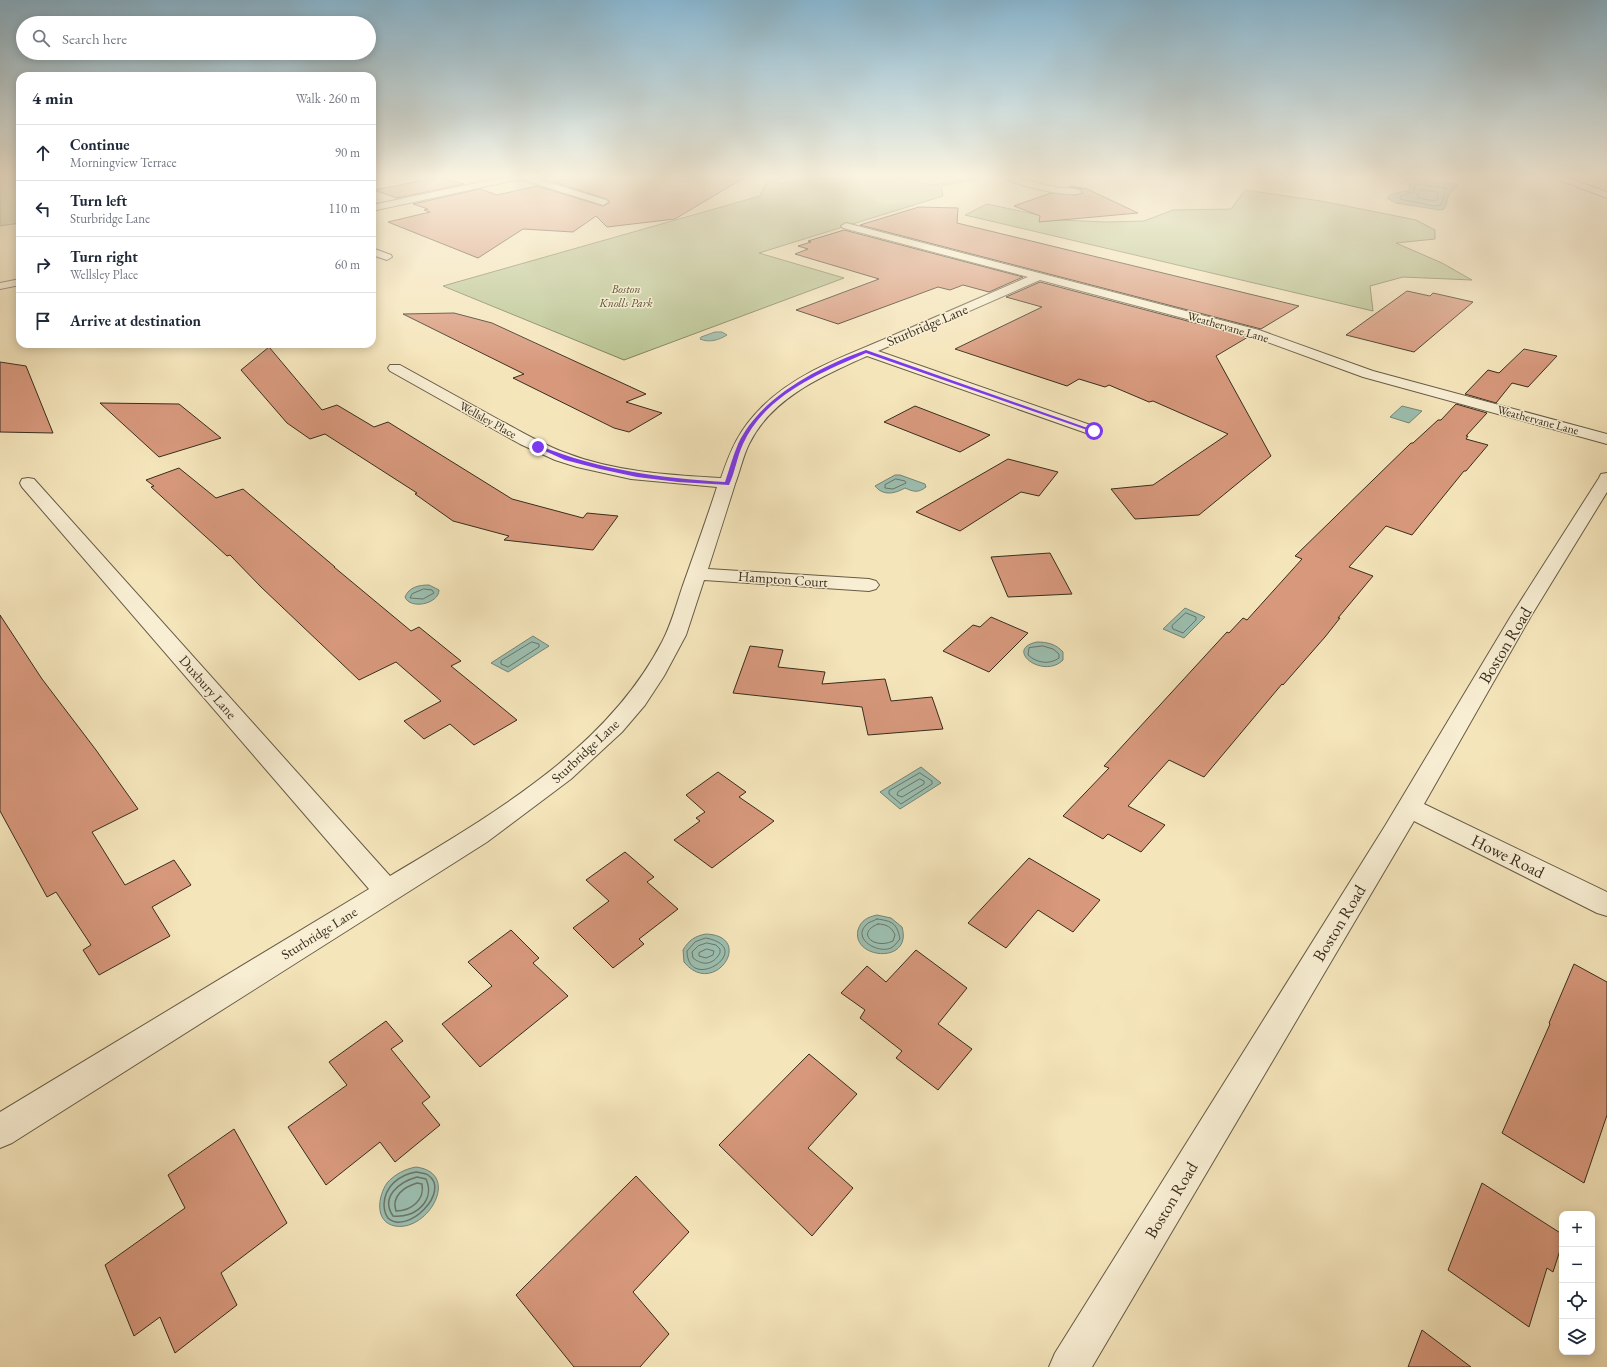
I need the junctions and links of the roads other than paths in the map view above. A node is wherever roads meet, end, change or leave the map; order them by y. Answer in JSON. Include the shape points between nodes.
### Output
{"nodes":[{"id":1,"x":900,"y":240,"type":"edge"},
{"id":2,"x":376,"y":253,"type":"edge"},
{"id":3,"x":387,"y":257,"type":"dead end"},
{"id":4,"x":1040,"y":276,"type":"junction"},
{"id":5,"x":16,"y":283,"type":"edge"},
{"id":6,"x":0,"y":286,"type":"edge"},
{"id":7,"x":866,"y":351,"type":"junction"},
{"id":8,"x":394,"y":368,"type":"dead end"},
{"id":9,"x":1094,"y":431,"type":"dead end"},
{"id":10,"x":1607,"y":438,"type":"edge"},
{"id":11,"x":1607,"y":478,"type":"edge"},
{"id":12,"x":28,"y":483,"type":"dead end"},
{"id":13,"x":727,"y":484,"type":"junction"},
{"id":14,"x":697,"y":574,"type":"junction"},
{"id":15,"x":869,"y":585,"type":"dead end"},
{"id":16,"x":1409,"y":808,"type":"junction"},
{"id":17,"x":387,"y":891,"type":"junction"},
{"id":18,"x":1607,"y":904,"type":"edge"},
{"id":19,"x":0,"y":1131,"type":"edge"},
{"id":20,"x":1070,"y":1367,"type":"edge"}],
"edges":[{"from":1,"to":4,"type":"street","name":"Weathervane Lane"},
{"from":2,"to":3,"type":"street"},
{"from":4,"to":7,"type":"street","name":"Sturbridge Lane"},
{"from":4,"to":10,"type":"street","name":"Weathervane Lane","via":[[1255,333],[1368,374]]},
{"from":5,"to":6,"type":"street"},
{"from":7,"to":9,"type":"street"},
{"from":7,"to":13,"type":"street","name":"Sturbridge Lane","via":[[818,373],[772,403],[753,423],[741,444]]},
{"from":8,"to":13,"type":"street","name":"Wellsley Place","via":[[538,447],[567,458],[637,475]]},
{"from":11,"to":16,"type":"street","name":"Boston Road","via":[[1521,616]]},
{"from":12,"to":17,"type":"street","name":"Duxbury Lane"},
{"from":13,"to":14,"type":"street","name":"Sturbridge Lane"},
{"from":14,"to":15,"type":"street","name":"Hampton Court"},
{"from":14,"to":17,"type":"street","name":"Sturbridge Lane","via":[[674,641],[652,678],[627,712],[593,747],[538,794],[478,835]]},
{"from":16,"to":18,"type":"street","name":"Howe Road"},
{"from":16,"to":20,"type":"street","name":"Boston Road"},
{"from":17,"to":19,"type":"street","name":"Sturbridge Lane"}]}
